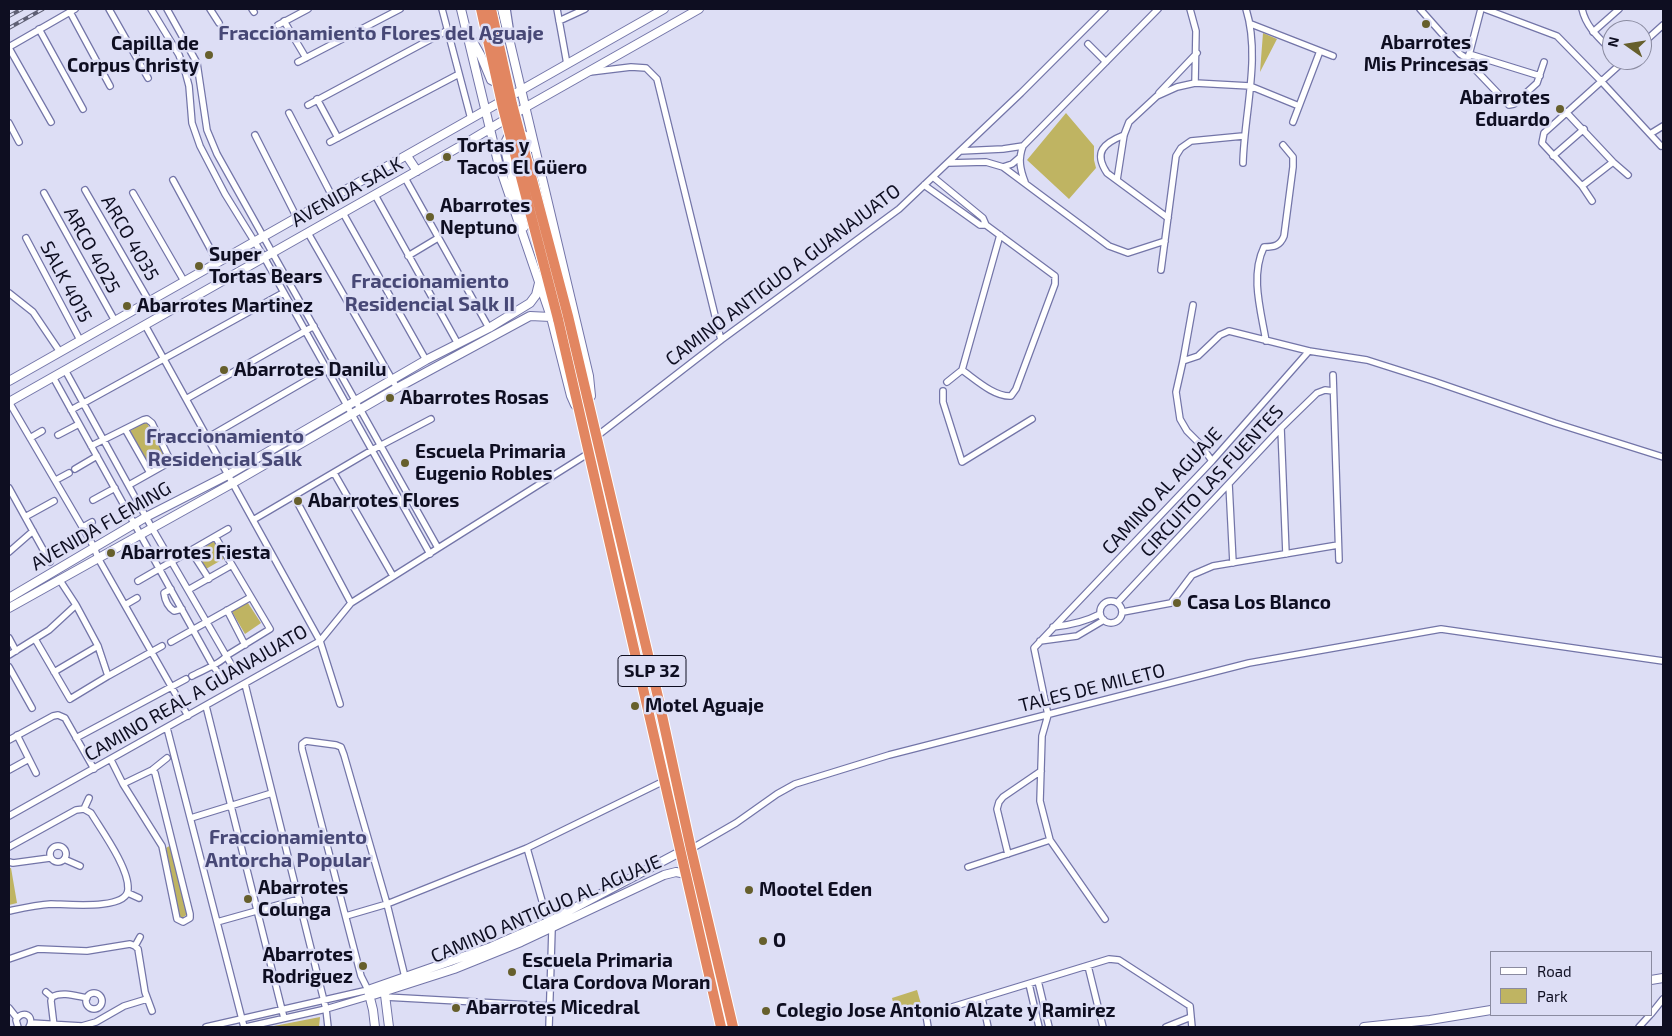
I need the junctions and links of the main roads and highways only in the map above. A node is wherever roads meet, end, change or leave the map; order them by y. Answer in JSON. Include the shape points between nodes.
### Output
{"nodes":[{"id":1,"x":480,"y":9,"type":"edge"},
{"id":2,"x":491,"y":9,"type":"edge"},
{"id":3,"x":559,"y":318,"type":"junction"},
{"id":4,"x":686,"y":851,"type":"junction"},
{"id":5,"x":721,"y":1027,"type":"edge"},
{"id":6,"x":733,"y":1027,"type":"edge"}],
"edges":[{"from":1,"to":3,"type":"highway","number":"SLP 32","bridge":true},
{"from":2,"to":3,"type":"highway","number":"SLP 32","bridge":true},
{"from":3,"to":4,"type":"highway","number":"SLP 32","via":[[664,780]]},
{"from":3,"to":4,"type":"highway","number":"SLP 32","via":[[593,420],[658,698]]},
{"from":4,"to":5,"type":"highway","number":"SLP 32","via":[[686,874]]},
{"from":4,"to":6,"type":"highway","number":"SLP 32"}]}
